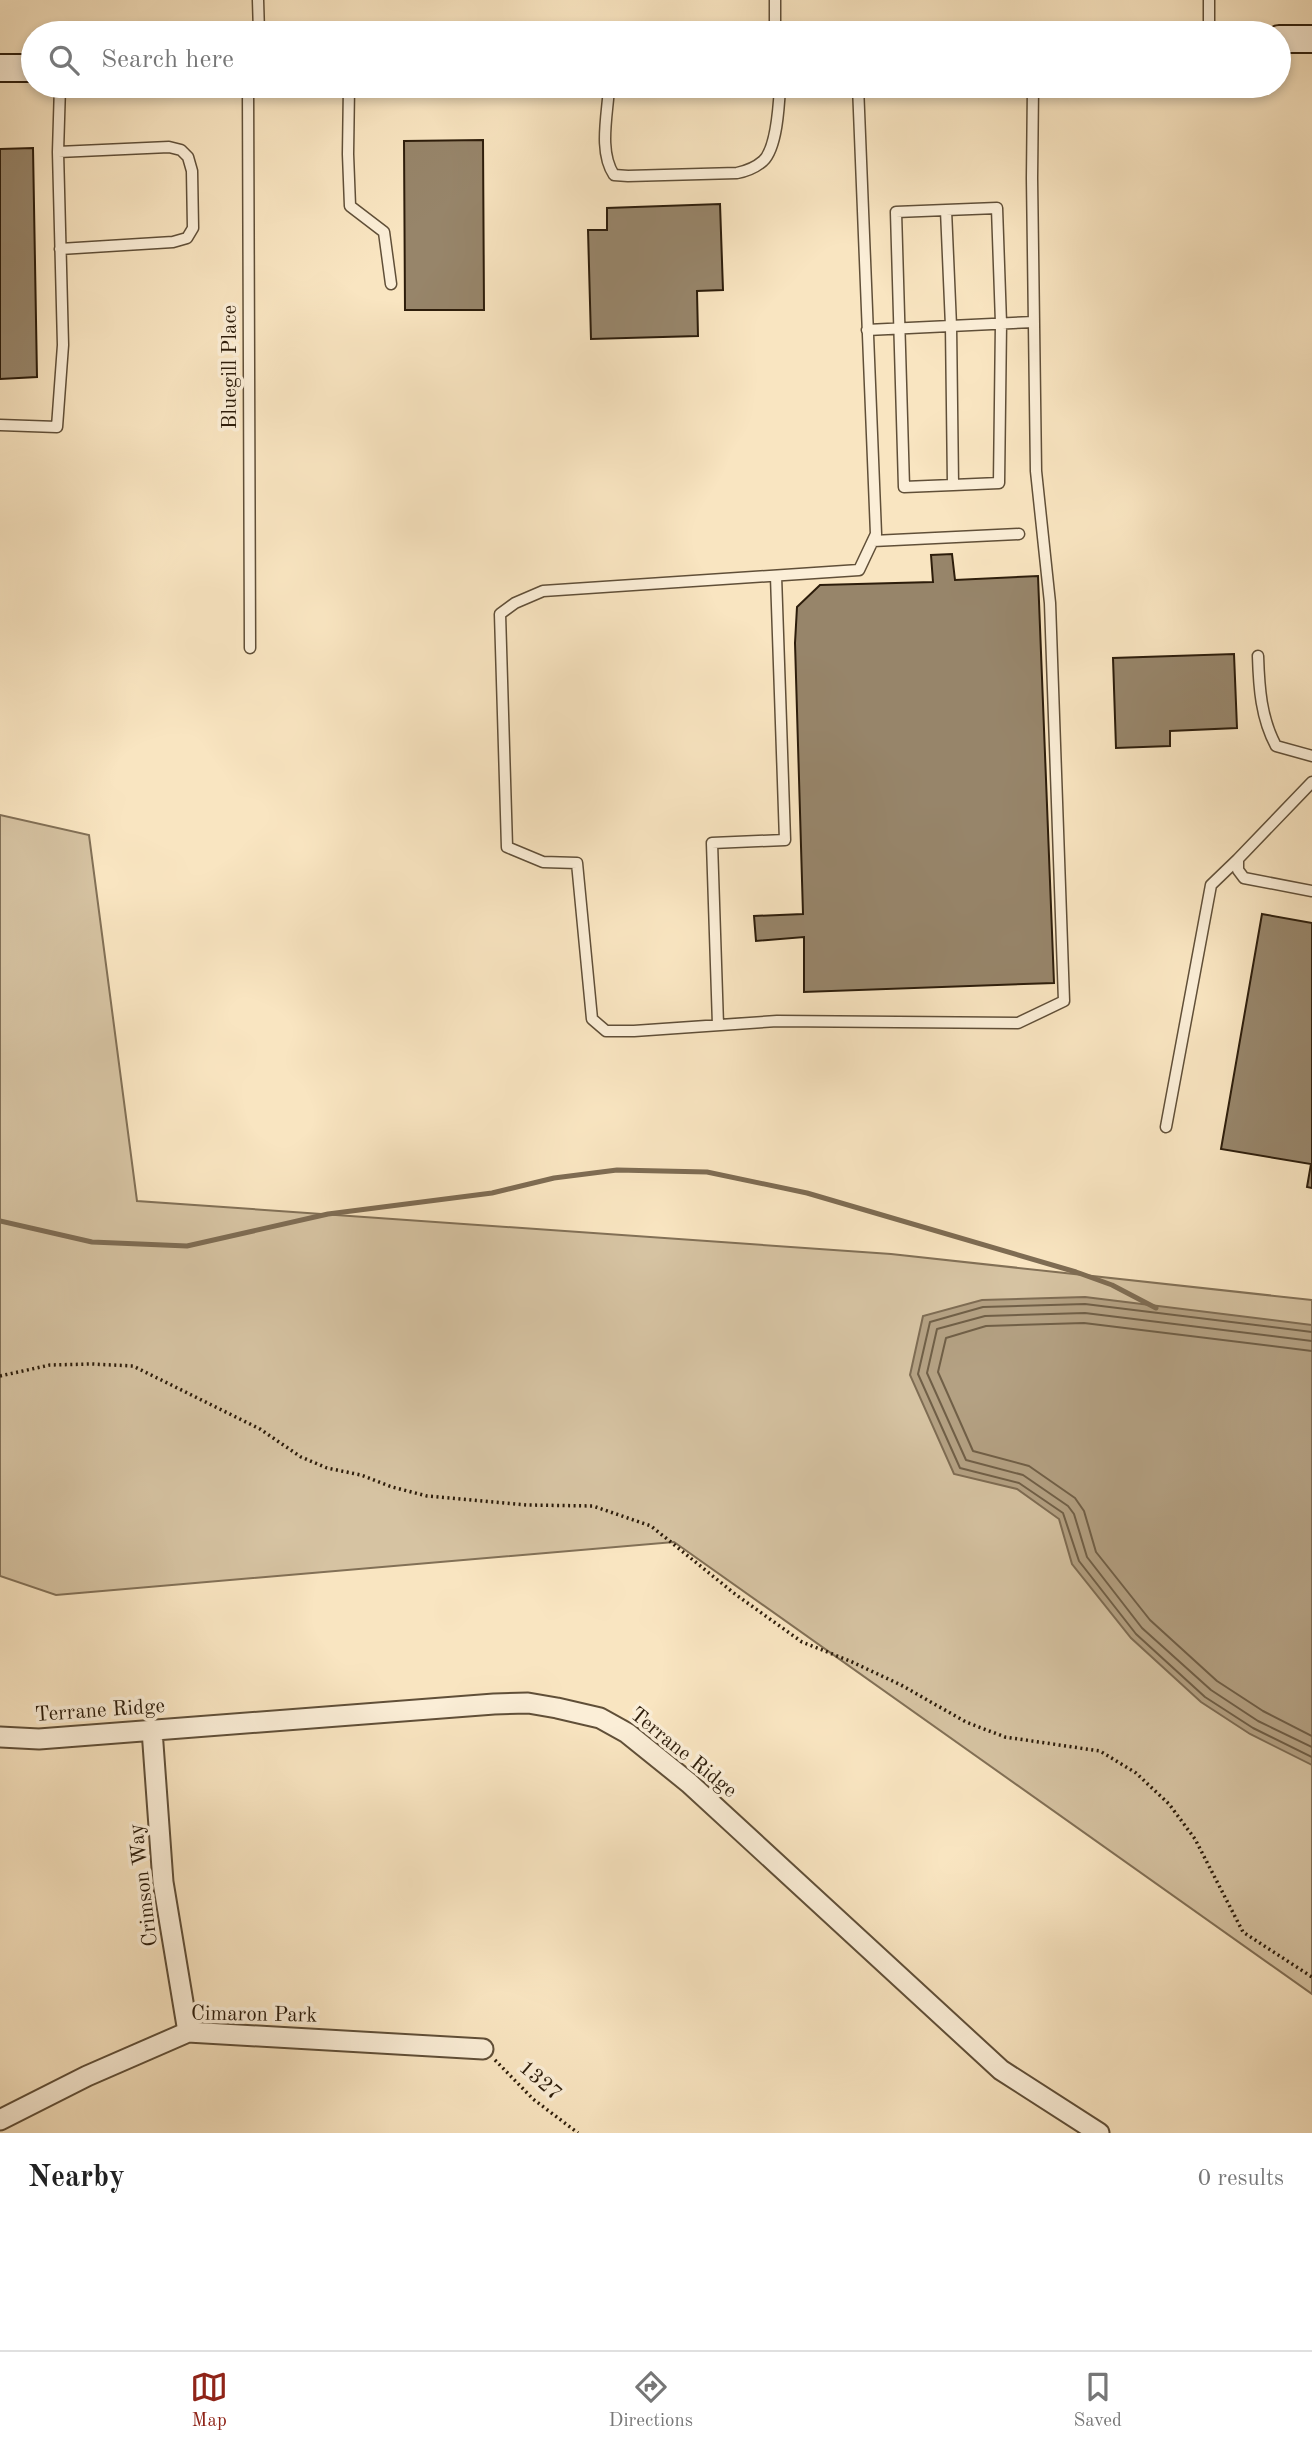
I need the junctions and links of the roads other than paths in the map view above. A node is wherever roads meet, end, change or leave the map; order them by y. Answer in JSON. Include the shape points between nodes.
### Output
{"nodes":[{"id":1,"x":258,"y":0,"type":"edge"},
{"id":2,"x":775,"y":0,"type":"edge"},
{"id":3,"x":1209,"y":0,"type":"edge"},
{"id":4,"x":259,"y":21,"type":"edge"},
{"id":5,"x":775,"y":21,"type":"edge"},
{"id":6,"x":1209,"y":21,"type":"edge"},
{"id":7,"x":1291,"y":40,"type":"edge"},
{"id":8,"x":1312,"y":43,"type":"edge"},
{"id":9,"x":0,"y":68,"type":"edge"},
{"id":10,"x":21,"y":68,"type":"edge"},
{"id":11,"x":60,"y":98,"type":"edge"},
{"id":12,"x":248,"y":98,"type":"edge"},
{"id":13,"x":349,"y":98,"type":"edge"},
{"id":14,"x":608,"y":98,"type":"edge"},
{"id":15,"x":779,"y":98,"type":"edge"},
{"id":16,"x":858,"y":98,"type":"edge"},
{"id":17,"x":1033,"y":98,"type":"edge"},
{"id":18,"x":58,"y":152,"type":"junction"},
{"id":19,"x":946,"y":210,"type":"junction"},
{"id":20,"x":60,"y":249,"type":"junction"},
{"id":21,"x":391,"y":285,"type":"dead end"},
{"id":22,"x":1034,"y":322,"type":"junction"},
{"id":23,"x":1001,"y":323,"type":"junction"},
{"id":24,"x":951,"y":326,"type":"junction"},
{"id":25,"x":899,"y":328,"type":"junction"},
{"id":26,"x":866,"y":330,"type":"junction"},
{"id":27,"x":0,"y":425,"type":"edge"},
{"id":28,"x":953,"y":485,"type":"junction"},
{"id":29,"x":1019,"y":534,"type":"dead end"},
{"id":30,"x":873,"y":541,"type":"junction"},
{"id":31,"x":776,"y":576,"type":"junction"},
{"id":32,"x":250,"y":648,"type":"dead end"},
{"id":33,"x":1258,"y":656,"type":"dead end"},
{"id":34,"x":1312,"y":756,"type":"edge"},
{"id":35,"x":1312,"y":782,"type":"edge"},
{"id":36,"x":1238,"y":859,"type":"junction"},
{"id":37,"x":1312,"y":891,"type":"edge"},
{"id":38,"x":718,"y":1026,"type":"junction"},
{"id":39,"x":1166,"y":1127,"type":"dead end"},
{"id":40,"x":152,"y":1730,"type":"junction"},
{"id":41,"x":0,"y":1737,"type":"edge"},
{"id":42,"x":188,"y":2032,"type":"junction"},
{"id":43,"x":484,"y":2049,"type":"road end"},
{"id":44,"x":0,"y":2120,"type":"edge"},
{"id":45,"x":1099,"y":2133,"type":"edge"}],
"edges":[{"from":1,"to":4,"type":"lane"},
{"from":2,"to":5,"type":"lane"},
{"from":3,"to":6,"type":"lane"},
{"from":7,"to":8,"type":"street"},
{"from":9,"to":10,"type":"street"},
{"from":11,"to":18,"type":"lane"},
{"from":12,"to":32,"type":"lane","name":"Bluegill Place"},
{"from":13,"to":21,"type":"lane","via":[[350,206],[384,232]]},
{"from":14,"to":15,"type":"lane","via":[[608,167],[614,175],[628,176],[750,170],[765,160],[772,144]]},
{"from":16,"to":26,"type":"lane"},
{"from":17,"to":22,"type":"lane"},
{"from":18,"to":20,"type":"lane"},
{"from":18,"to":20,"type":"lane","via":[[181,150],[192,171],[194,228],[187,238],[173,242]]},
{"from":19,"to":23,"type":"lane","via":[[997,208]]},
{"from":19,"to":24,"type":"lane"},
{"from":19,"to":25,"type":"lane","via":[[896,212]]},
{"from":20,"to":27,"type":"lane","via":[[62,345],[57,428]]},
{"from":22,"to":23,"type":"lane"},
{"from":22,"to":38,"type":"lane","via":[[1036,471],[1050,603],[1064,1001],[1018,1023],[777,1021]]},
{"from":23,"to":24,"type":"lane"},
{"from":23,"to":28,"type":"lane","via":[[999,483]]},
{"from":24,"to":25,"type":"lane"},
{"from":24,"to":28,"type":"lane"},
{"from":25,"to":26,"type":"lane"},
{"from":25,"to":28,"type":"lane","via":[[904,487]]},
{"from":26,"to":30,"type":"lane"},
{"from":29,"to":30,"type":"lane"},
{"from":30,"to":31,"type":"lane","via":[[859,570]]},
{"from":31,"to":38,"type":"lane","via":[[785,840],[712,843]]},
{"from":31,"to":38,"type":"lane","via":[[543,591],[500,614],[507,846],[543,862],[577,863],[592,1019],[606,1031]]},
{"from":33,"to":34,"type":"lane","via":[[1266,727],[1276,746]]},
{"from":35,"to":36,"type":"lane"},
{"from":36,"to":37,"type":"lane","via":[[1244,878]]},
{"from":36,"to":39,"type":"lane","via":[[1211,885]]},
{"from":40,"to":41,"type":"street","name":"Terrane Ridge","via":[[39,1739]]},
{"from":40,"to":42,"type":"street","name":"Crimson Way","via":[[163,1882]]},
{"from":40,"to":45,"type":"street","name":"Terrane Ridge","via":[[528,1703],[600,1718],[627,1732],[690,1783],[1001,2070]]},
{"from":42,"to":43,"type":"street","name":"Cimaron Park"},
{"from":42,"to":44,"type":"street","name":"Cimaron Park"}]}
